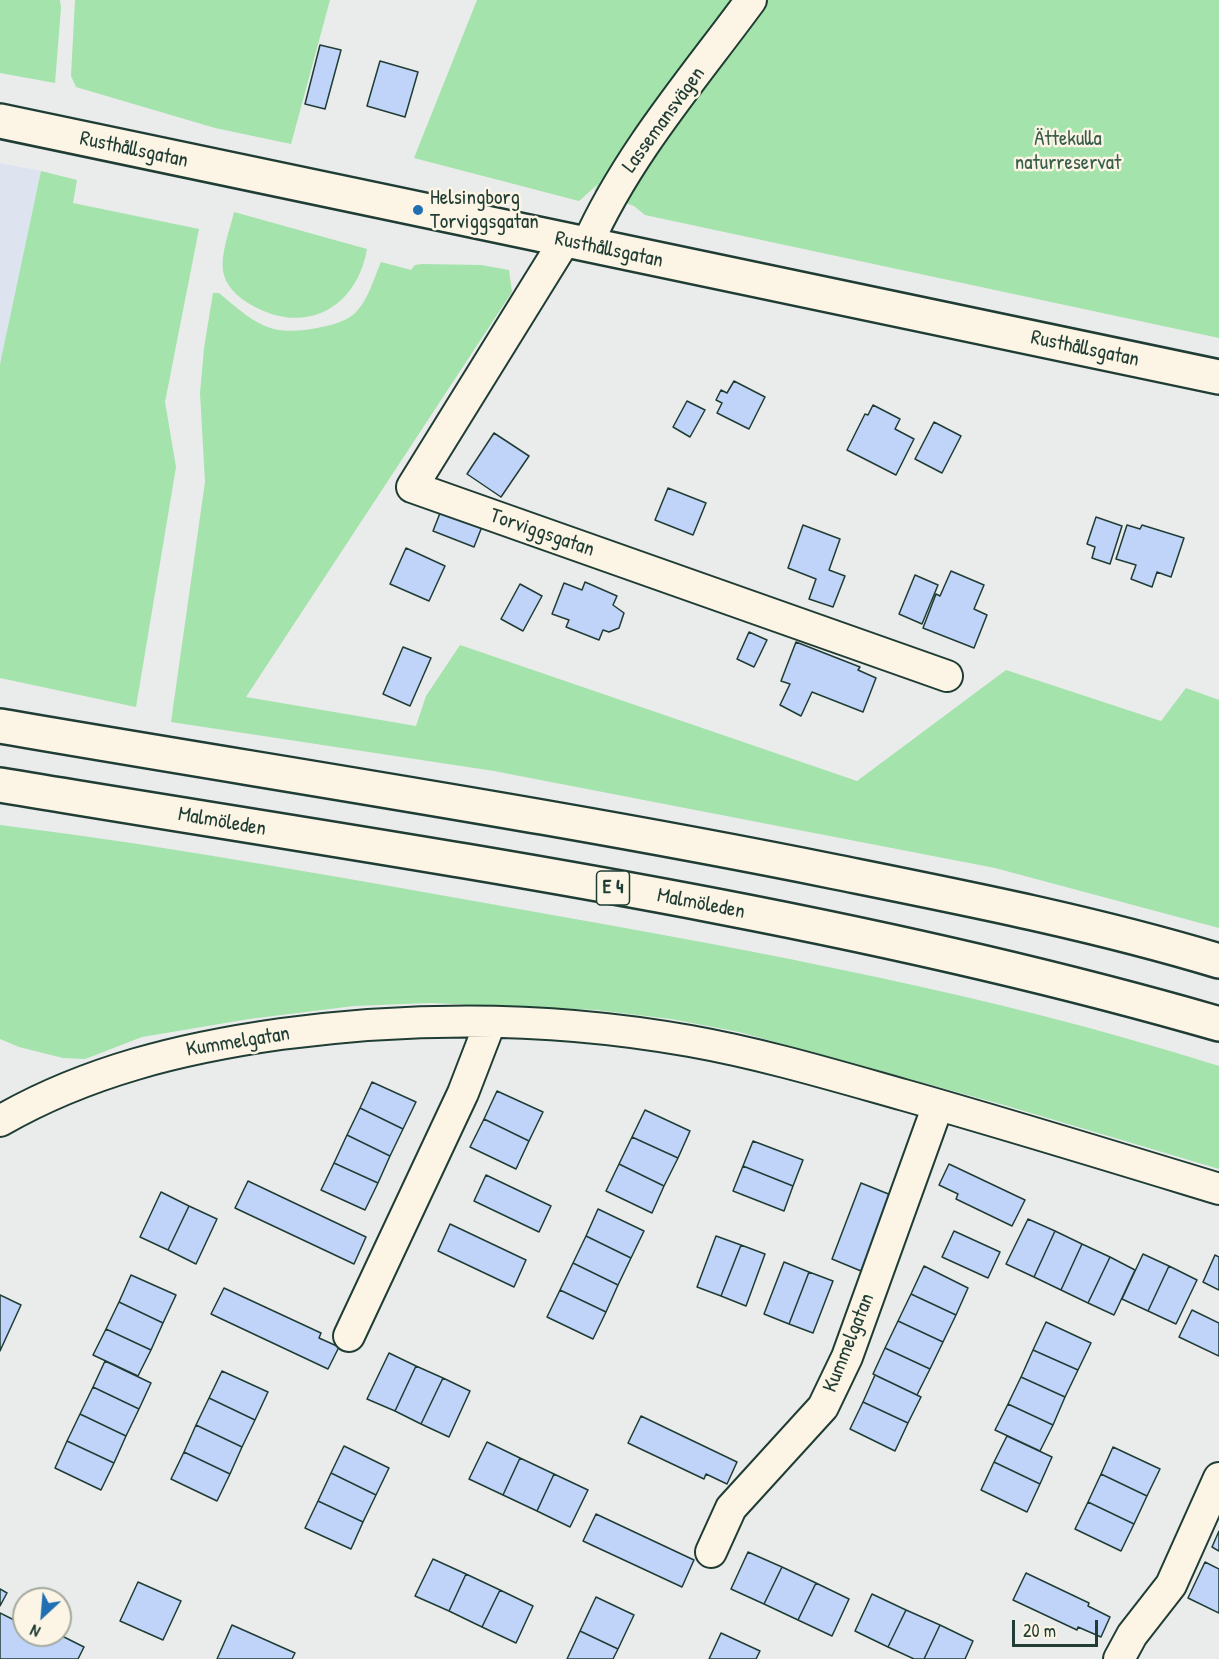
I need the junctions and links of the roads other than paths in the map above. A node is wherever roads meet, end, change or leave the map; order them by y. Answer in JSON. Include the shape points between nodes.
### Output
{"nodes":[{"id":1,"x":751,"y":0,"type":"edge"},
{"id":2,"x":0,"y":122,"type":"edge"},
{"id":3,"x":576,"y":243,"type":"junction"},
{"id":4,"x":1219,"y":377,"type":"edge"},
{"id":5,"x":946,"y":676,"type":"dead end"},
{"id":6,"x":0,"y":726,"type":"edge"},
{"id":7,"x":0,"y":785,"type":"edge"},
{"id":8,"x":1219,"y":961,"type":"edge"},
{"id":9,"x":490,"y":1023,"type":"junction"},
{"id":10,"x":1219,"y":1023,"type":"edge"},
{"id":11,"x":939,"y":1105,"type":"junction"},
{"id":12,"x":0,"y":1121,"type":"edge"},
{"id":13,"x":1219,"y":1189,"type":"edge"},
{"id":14,"x":349,"y":1336,"type":"dead end"},
{"id":15,"x":1219,"y":1478,"type":"edge"},
{"id":16,"x":711,"y":1552,"type":"dead end"},
{"id":17,"x":1119,"y":1659,"type":"edge"}],
"edges":[{"from":1,"to":3,"type":"street","name":"Lassemansvägen"},
{"from":2,"to":3,"type":"main road","name":"Rusthållsgatan"},
{"from":3,"to":4,"type":"main road","name":"Rusthållsgatan"},
{"from":3,"to":5,"type":"street","name":"Torviggsgatan","via":[[412,487]]},
{"from":6,"to":8,"type":"main road","via":[[675,839],[982,902]]},
{"from":7,"to":10,"type":"main road","name":"Malmöleden","number":"E 4","via":[[672,898],[954,956]]},
{"from":9,"to":11,"type":"street","name":"Kummelgatan","via":[[600,1029],[688,1041],[777,1059]]},
{"from":9,"to":12,"type":"street","name":"Kummelgatan","via":[[346,1027],[180,1051],[76,1083]]},
{"from":9,"to":14,"type":"street","via":[[463,1093]]},
{"from":11,"to":13,"type":"street","name":"Kummelgatan"},
{"from":11,"to":16,"type":"street","name":"Kummelgatan","via":[[847,1357],[823,1407],[731,1508]]},
{"from":15,"to":17,"type":"street","via":[[1171,1585],[1132,1635]]}]}
